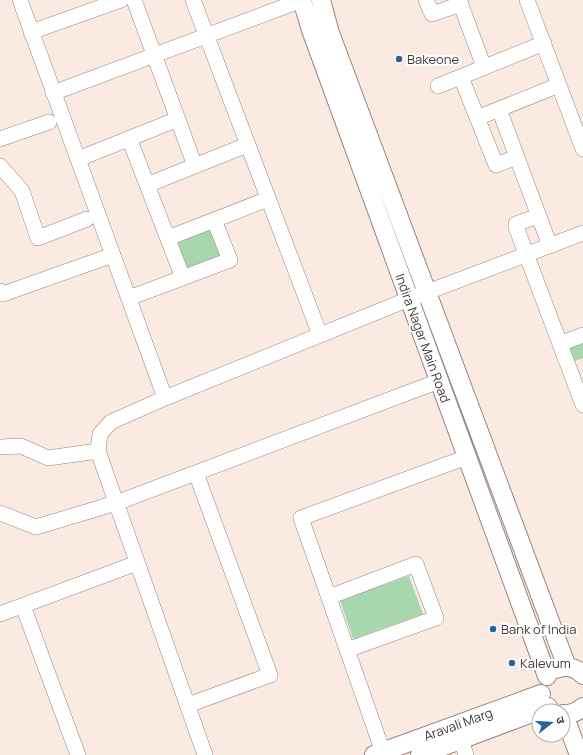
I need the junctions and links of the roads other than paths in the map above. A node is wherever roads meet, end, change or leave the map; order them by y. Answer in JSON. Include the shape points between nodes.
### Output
{"nodes":[{"id":1,"x":20,"y":0,"type":"edge"},
{"id":2,"x":121,"y":0,"type":"edge"},
{"id":3,"x":134,"y":0,"type":"edge"},
{"id":4,"x":193,"y":0,"type":"edge"},
{"id":5,"x":302,"y":0,"type":"edge"},
{"id":6,"x":321,"y":0,"type":"edge"},
{"id":7,"x":426,"y":0,"type":"edge"},
{"id":8,"x":527,"y":0,"type":"edge"},
{"id":9,"x":460,"y":2,"type":"edge"},
{"id":10,"x":83,"y":6,"type":"edge"},
{"id":11,"x":31,"y":32,"type":"junction"},
{"id":12,"x":206,"y":36,"type":"junction"},
{"id":13,"x":544,"y":43,"type":"junction"},
{"id":14,"x":154,"y":55,"type":"junction"},
{"id":15,"x":484,"y":67,"type":"junction"},
{"id":16,"x":461,"y":77,"type":"junction"},
{"id":17,"x":559,"y":85,"type":"junction"},
{"id":18,"x":438,"y":86,"type":"dead end"},
{"id":19,"x":54,"y":93,"type":"junction"},
{"id":20,"x":499,"y":109,"type":"junction"},
{"id":21,"x":477,"y":118,"type":"junction"},
{"id":22,"x":178,"y":119,"type":"junction"},
{"id":23,"x":49,"y":122,"type":"dead end"},
{"id":24,"x":129,"y":138,"type":"junction"},
{"id":25,"x":0,"y":139,"type":"edge"},
{"id":26,"x":247,"y":145,"type":"junction"},
{"id":27,"x":582,"y":145,"type":"edge"},
{"id":28,"x":517,"y":157,"type":"junction"},
{"id":29,"x":78,"y":158,"type":"junction"},
{"id":30,"x":0,"y":166,"type":"edge"},
{"id":31,"x":195,"y":166,"type":"junction"},
{"id":32,"x":147,"y":185,"type":"junction"},
{"id":33,"x":268,"y":199,"type":"junction"},
{"id":34,"x":538,"y":216,"type":"junction"},
{"id":35,"x":87,"y":219,"type":"dead end"},
{"id":36,"x":214,"y":220,"type":"junction"},
{"id":37,"x":583,"y":233,"type":"edge"},
{"id":38,"x":168,"y":238,"type":"junction"},
{"id":39,"x":550,"y":246,"type":"junction"},
{"id":40,"x":113,"y":255,"type":"junction"},
{"id":41,"x":526,"y":255,"type":"junction"},
{"id":42,"x":183,"y":278,"type":"junction"},
{"id":43,"x":0,"y":291,"type":"edge"},
{"id":44,"x":426,"y":292,"type":"junction"},
{"id":45,"x":129,"y":298,"type":"junction"},
{"id":46,"x":409,"y":299,"type":"junction"},
{"id":47,"x":320,"y":335,"type":"junction"},
{"id":48,"x":583,"y":335,"type":"edge"},
{"id":49,"x":560,"y":344,"type":"junction"},
{"id":50,"x":577,"y":371,"type":"edge"},
{"id":51,"x":439,"y":381,"type":"junction"},
{"id":52,"x":165,"y":398,"type":"junction"},
{"id":53,"x":583,"y":405,"type":"edge"},
{"id":54,"x":0,"y":447,"type":"edge"},
{"id":55,"x":98,"y":451,"type":"junction"},
{"id":56,"x":467,"y":457,"type":"junction"},
{"id":57,"x":196,"y":473,"type":"junction"},
{"id":58,"x":116,"y":503,"type":"junction"},
{"id":59,"x":0,"y":512,"type":"edge"},
{"id":60,"x":137,"y":563,"type":"junction"},
{"id":61,"x":329,"y":597,"type":"junction"},
{"id":62,"x":23,"y":606,"type":"junction"},
{"id":63,"x":0,"y":614,"type":"edge"},
{"id":64,"x":347,"y":650,"type":"junction"},
{"id":65,"x":567,"y":667,"type":"junction"},
{"id":66,"x":583,"y":675,"type":"edge"},
{"id":67,"x":547,"y":676,"type":"junction"},
{"id":68,"x":551,"y":703,"type":"edge"},
{"id":69,"x":188,"y":705,"type":"junction"},
{"id":70,"x":582,"y":710,"type":"edge"},
{"id":71,"x":531,"y":714,"type":"edge"},
{"id":72,"x":571,"y":714,"type":"edge"},
{"id":73,"x":531,"y":718,"type":"edge"},
{"id":74,"x":571,"y":740,"type":"edge"},
{"id":75,"x":463,"y":747,"type":"edge"},
{"id":76,"x":380,"y":754,"type":"edge"},
{"id":77,"x":78,"y":755,"type":"edge"},
{"id":78,"x":205,"y":755,"type":"edge"},
{"id":79,"x":420,"y":755,"type":"edge"},
{"id":80,"x":579,"y":755,"type":"edge"}],
"edges":[{"from":1,"to":11,"type":"street"},
{"from":2,"to":10,"type":"street"},
{"from":3,"to":14,"type":"street"},
{"from":4,"to":12,"type":"street"},
{"from":5,"to":12,"type":"street"},
{"from":5,"to":46,"type":"street","name":"Indira Nagar Main Road"},
{"from":6,"to":44,"type":"street","name":"Indira Nagar Main Road","via":[[330,33]]},
{"from":7,"to":9,"type":"street","via":[[432,14]]},
{"from":8,"to":13,"type":"street"},
{"from":9,"to":15,"type":"street"},
{"from":10,"to":11,"type":"street"},
{"from":11,"to":19,"type":"street"},
{"from":12,"to":14,"type":"street"},
{"from":12,"to":26,"type":"street"},
{"from":13,"to":15,"type":"street"},
{"from":13,"to":17,"type":"street"},
{"from":14,"to":19,"type":"street"},
{"from":14,"to":22,"type":"street"},
{"from":15,"to":16,"type":"street"},
{"from":16,"to":18,"type":"street"},
{"from":16,"to":21,"type":"street"},
{"from":17,"to":20,"type":"street"},
{"from":17,"to":27,"type":"street"},
{"from":19,"to":29,"type":"street"},
{"from":20,"to":21,"type":"street"},
{"from":20,"to":28,"type":"street"},
{"from":21,"to":28,"type":"street","via":[[496,166]]},
{"from":22,"to":24,"type":"street"},
{"from":22,"to":31,"type":"street"},
{"from":23,"to":25,"type":"street"},
{"from":24,"to":29,"type":"street"},
{"from":24,"to":32,"type":"street"},
{"from":26,"to":31,"type":"street"},
{"from":26,"to":33,"type":"street"},
{"from":28,"to":34,"type":"street"},
{"from":29,"to":40,"type":"street"},
{"from":30,"to":35,"type":"street","via":[[22,191],[38,238]]},
{"from":31,"to":32,"type":"street"},
{"from":32,"to":38,"type":"street"},
{"from":33,"to":36,"type":"street"},
{"from":33,"to":47,"type":"street"},
{"from":34,"to":39,"type":"street"},
{"from":34,"to":41,"type":"street","via":[[516,225]]},
{"from":36,"to":38,"type":"street"},
{"from":36,"to":42,"type":"street","via":[[230,260]]},
{"from":37,"to":39,"type":"street"},
{"from":38,"to":42,"type":"street"},
{"from":39,"to":41,"type":"street"},
{"from":40,"to":43,"type":"street","via":[[3,294]]},
{"from":40,"to":45,"type":"street"},
{"from":41,"to":44,"type":"street"},
{"from":41,"to":49,"type":"street"},
{"from":42,"to":45,"type":"street"},
{"from":44,"to":46,"type":"street"},
{"from":44,"to":65,"type":"street","name":"Indira Nagar Main Road"},
{"from":45,"to":52,"type":"street"},
{"from":46,"to":47,"type":"street"},
{"from":46,"to":51,"type":"street","name":"Indira Nagar Main Road"},
{"from":47,"to":52,"type":"street"},
{"from":48,"to":49,"type":"street"},
{"from":49,"to":50,"type":"street"},
{"from":50,"to":53,"type":"street"},
{"from":51,"to":56,"type":"street","name":"Indira Nagar Main Road"},
{"from":51,"to":57,"type":"street"},
{"from":52,"to":55,"type":"street","via":[[111,422],[100,434]]},
{"from":54,"to":55,"type":"street","via":[[21,446],[48,458]]},
{"from":55,"to":58,"type":"street"},
{"from":56,"to":61,"type":"street","via":[[301,518]]},
{"from":56,"to":67,"type":"street","name":"Indira Nagar Main Road"},
{"from":57,"to":58,"type":"street"},
{"from":57,"to":69,"type":"street","via":[[270,675]]},
{"from":58,"to":59,"type":"street","via":[[36,527]]},
{"from":58,"to":60,"type":"street"},
{"from":60,"to":62,"type":"street"},
{"from":60,"to":69,"type":"street"},
{"from":61,"to":64,"type":"street"},
{"from":61,"to":64,"type":"street","via":[[416,564],[436,618]]},
{"from":62,"to":63,"type":"street"},
{"from":62,"to":77,"type":"street"},
{"from":64,"to":76,"type":"street"},
{"from":65,"to":66,"type":"street"},
{"from":65,"to":67,"type":"street","via":[[554,670]]},
{"from":67,"to":68,"type":"street","via":[[542,686]]},
{"from":69,"to":78,"type":"street"},
{"from":70,"to":72,"type":"street"},
{"from":71,"to":76,"type":"street","name":"Aravali Marg"},
{"from":73,"to":75,"type":"street","name":"Aravali Marg"},
{"from":74,"to":80,"type":"street"},
{"from":75,"to":79,"type":"street","name":"Aravali Marg"}]}
